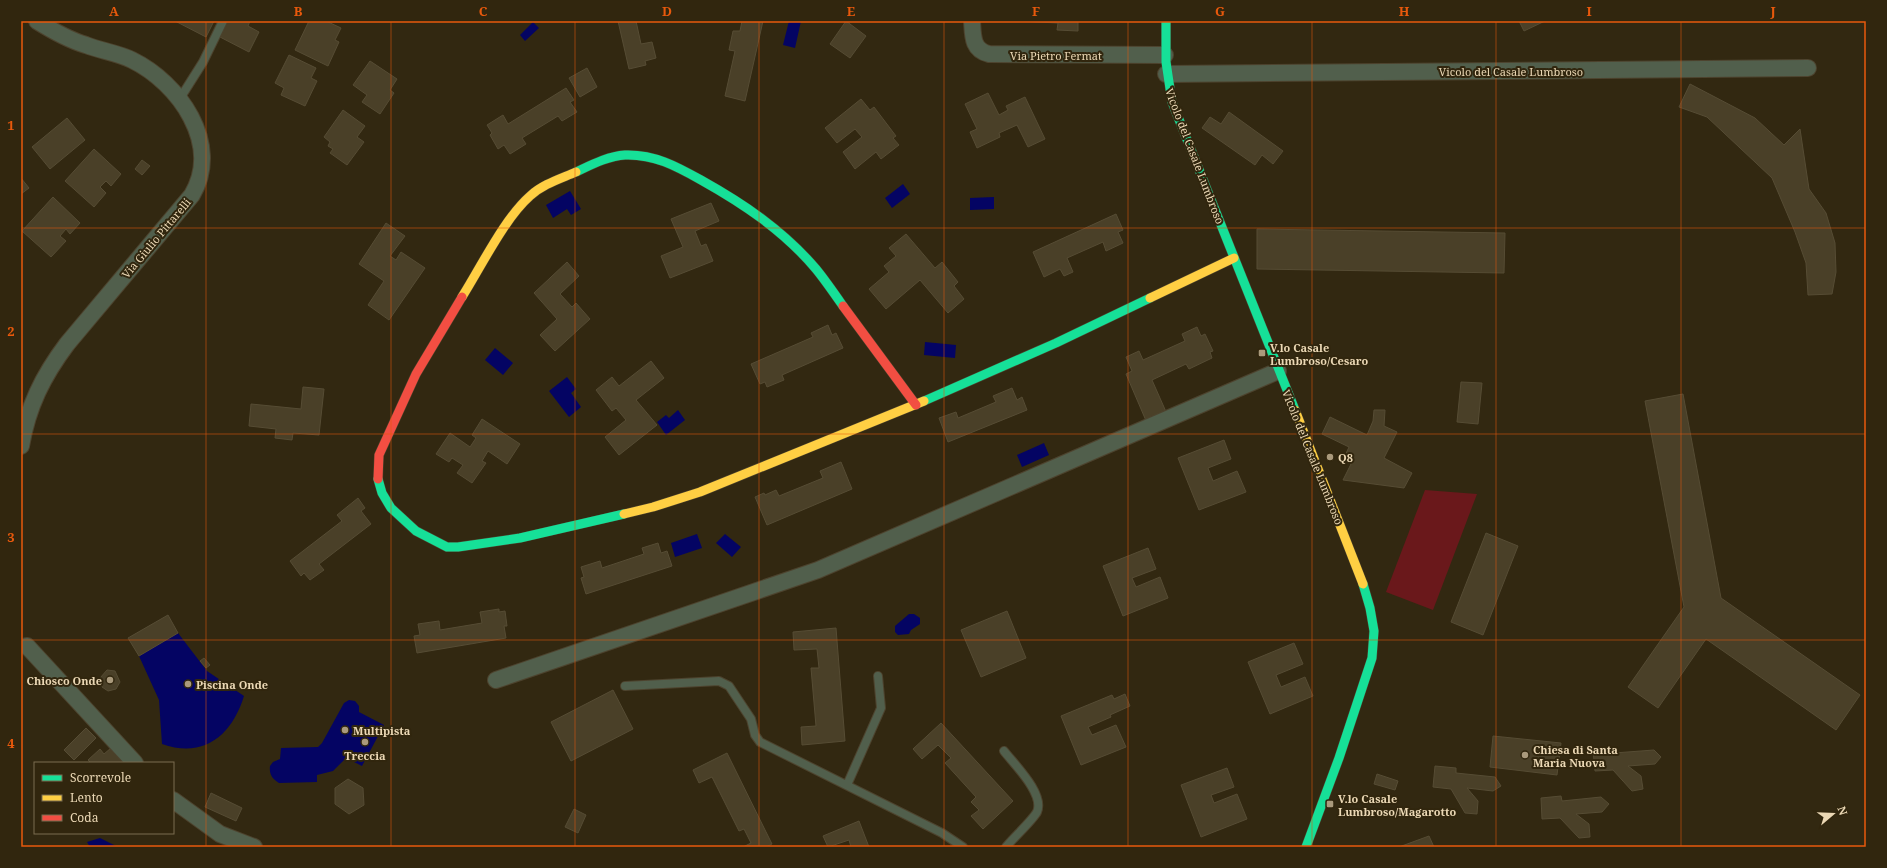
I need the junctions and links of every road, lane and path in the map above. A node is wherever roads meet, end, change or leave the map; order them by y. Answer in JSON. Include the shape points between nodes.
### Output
{"nodes":[{"id":1,"x":37,"y":21,"type":"edge"},
{"id":2,"x":223,"y":21,"type":"edge"},
{"id":3,"x":972,"y":21,"type":"edge"},
{"id":4,"x":1166,"y":21,"type":"edge"},
{"id":5,"x":1164,"y":56,"type":"junction"},
{"id":6,"x":1808,"y":68,"type":"dead end"},
{"id":7,"x":1166,"y":74,"type":"junction"},
{"id":8,"x":179,"y":100,"type":"junction"},
{"id":9,"x":1234,"y":258,"type":"junction"},
{"id":10,"x":1278,"y":370,"type":"junction"},
{"id":11,"x":916,"y":404,"type":"junction"},
{"id":12,"x":21,"y":446,"type":"edge"},
{"id":13,"x":26,"y":646,"type":"dead end"},
{"id":14,"x":878,"y":676,"type":"dead end"},
{"id":15,"x":496,"y":680,"type":"dead end"},
{"id":16,"x":625,"y":686,"type":"dead end"},
{"id":17,"x":1004,"y":751,"type":"dead end"},
{"id":18,"x":134,"y":762,"type":"edge"},
{"id":19,"x":847,"y":785,"type":"junction"},
{"id":20,"x":174,"y":801,"type":"edge"},
{"id":21,"x":254,"y":847,"type":"edge"},
{"id":22,"x":963,"y":847,"type":"edge"},
{"id":23,"x":1006,"y":847,"type":"edge"},
{"id":24,"x":1306,"y":847,"type":"edge"}],
"edges":[{"from":1,"to":8,"type":"street","name":"Via Giulio Pittarelli","via":[[68,38],[137,63],[155,75]]},
{"from":2,"to":8,"type":"lane","via":[[203,62]]},
{"from":3,"to":5,"type":"street","name":"Via Pietro Fermat","via":[[975,46],[989,54]]},
{"from":4,"to":5,"type":"street","name":"Vicolo del Casale Lumbroso"},
{"from":5,"to":7,"type":"street","name":"Vicolo del Casale Lumbroso"},
{"from":6,"to":7,"type":"street","name":"Vicolo del Casale Lumbroso"},
{"from":7,"to":9,"type":"street","name":"Vicolo del Casale Lumbroso","via":[[1172,102]]},
{"from":8,"to":12,"type":"street","name":"Via Giulio Pittarelli","via":[[193,121],[201,145],[202,166],[196,186],[179,212],[57,356],[38,389],[26,421]]},
{"from":9,"to":10,"type":"street","name":"Vicolo del Casale Lumbroso"},
{"from":9,"to":11,"type":"street","via":[[1056,343]]},
{"from":10,"to":15,"type":"street","via":[[818,570]]},
{"from":10,"to":24,"type":"street","name":"Vicolo del Casale Lumbroso","via":[[1358,570],[1369,605],[1374,634],[1368,673]]},
{"from":11,"to":11,"type":"street","via":[[668,503],[520,538],[458,547],[441,545],[407,524],[384,499],[377,477],[379,455],[416,374],[515,211],[548,184],[608,158],[622,155],[646,156],[671,163],[738,200],[782,234],[816,269]]},
{"from":13,"to":18,"type":"street"},
{"from":14,"to":19,"type":"lane","via":[[881,708]]},
{"from":16,"to":19,"type":"lane","via":[[719,681],[724,683],[729,686],[751,719],[755,735],[760,742]]},
{"from":17,"to":23,"type":"lane","via":[[1036,793],[1038,803],[1036,812]]},
{"from":19,"to":22,"type":"lane","via":[[942,833]]},
{"from":20,"to":21,"type":"street","via":[[220,834]]}]}
